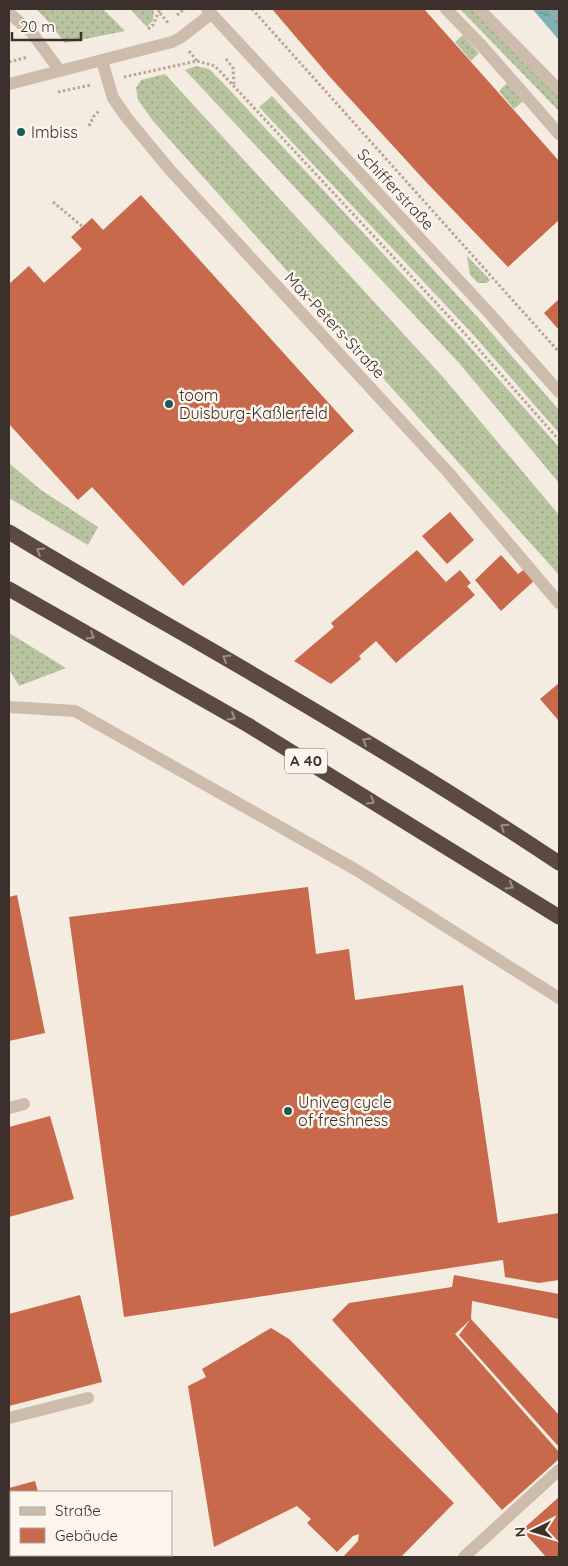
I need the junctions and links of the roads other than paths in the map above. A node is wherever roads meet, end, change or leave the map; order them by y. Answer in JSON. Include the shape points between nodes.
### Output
{"nodes":[{"id":1,"x":446,"y":9,"type":"edge"},
{"id":2,"x":479,"y":9,"type":"edge"},
{"id":3,"x":209,"y":11,"type":"edge"},
{"id":4,"x":9,"y":13,"type":"edge"},
{"id":5,"x":102,"y":61,"type":"junction"},
{"id":6,"x":60,"y":70,"type":"junction"},
{"id":7,"x":9,"y":84,"type":"edge"},
{"id":8,"x":559,"y":90,"type":"edge"},
{"id":9,"x":559,"y":134,"type":"edge"},
{"id":10,"x":559,"y":392,"type":"edge"},
{"id":11,"x":9,"y":532,"type":"edge"},
{"id":12,"x":9,"y":588,"type":"edge"},
{"id":13,"x":559,"y":604,"type":"edge"},
{"id":14,"x":9,"y":707,"type":"edge"},
{"id":15,"x":559,"y":863,"type":"edge"},
{"id":16,"x":559,"y":917,"type":"edge"},
{"id":17,"x":559,"y":998,"type":"edge"},
{"id":18,"x":24,"y":1104,"type":"dead end"},
{"id":19,"x":9,"y":1108,"type":"edge"},
{"id":20,"x":88,"y":1398,"type":"dead end"},
{"id":21,"x":9,"y":1418,"type":"edge"},
{"id":22,"x":559,"y":1470,"type":"edge"},
{"id":23,"x":464,"y":1557,"type":"edge"}],
"edges":[{"from":1,"to":9,"type":"street"},
{"from":2,"to":8,"type":"street"},
{"from":3,"to":5,"type":"street","via":[[172,42]]},
{"from":3,"to":10,"type":"street","name":"Schifferstraße"},
{"from":4,"to":6,"type":"street","via":[[32,33]]},
{"from":5,"to":6,"type":"street"},
{"from":5,"to":13,"type":"street","name":"Max-Peters-Straße","via":[[113,98],[170,170],[446,471]]},
{"from":6,"to":7,"type":"street"},
{"from":15,"to":11,"type":"highway","one_way":true,"via":[[474,807],[290,696]]},
{"from":12,"to":16,"type":"highway","number":"A 40","one_way":true,"via":[[248,726]]},
{"from":14,"to":17,"type":"street","via":[[75,711],[358,872]]},
{"from":18,"to":19,"type":"street"},
{"from":20,"to":21,"type":"street"},
{"from":22,"to":23,"type":"street"}]}
